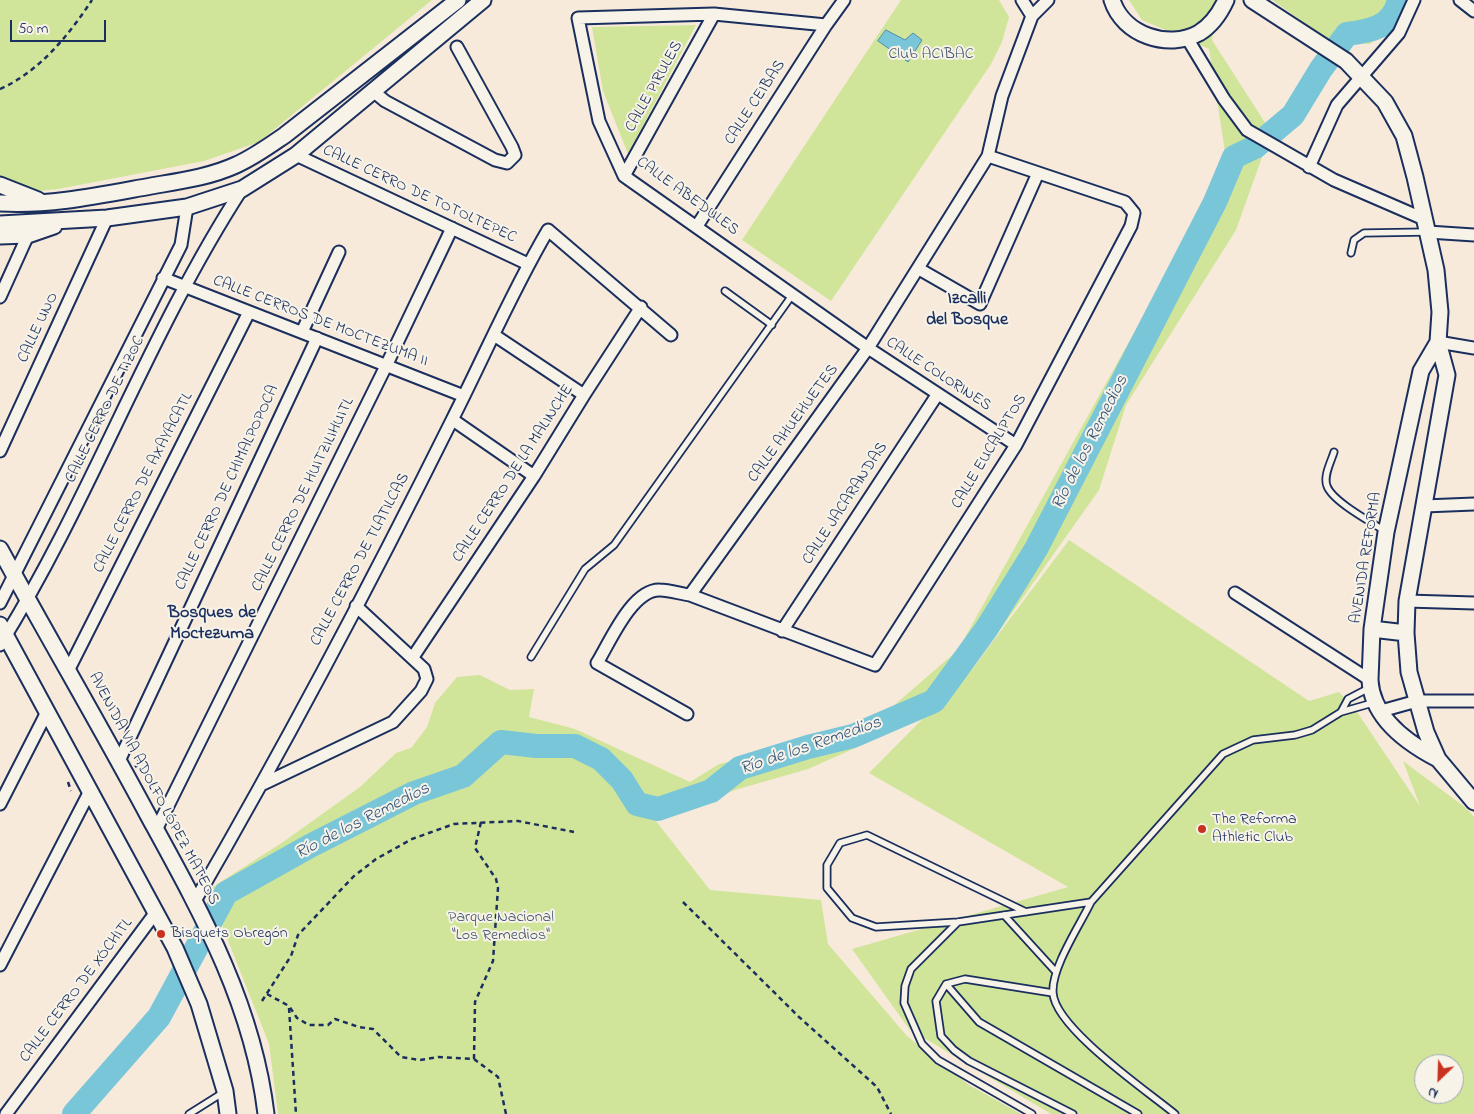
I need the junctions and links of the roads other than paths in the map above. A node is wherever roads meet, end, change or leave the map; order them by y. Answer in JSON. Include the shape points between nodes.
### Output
{"nodes":[{"id":1,"x":458,"y":0,"type":"edge"},
{"id":2,"x":483,"y":0,"type":"edge"},
{"id":3,"x":844,"y":0,"type":"edge"},
{"id":4,"x":1022,"y":0,"type":"edge"},
{"id":5,"x":1048,"y":0,"type":"edge"},
{"id":6,"x":1112,"y":0,"type":"edge"},
{"id":7,"x":1226,"y":0,"type":"edge"},
{"id":8,"x":1252,"y":0,"type":"edge"},
{"id":9,"x":1414,"y":0,"type":"edge"},
{"id":10,"x":1460,"y":0,"type":"edge"},
{"id":11,"x":1474,"y":12,"type":"edge"},
{"id":12,"x":714,"y":14,"type":"junction"},
{"id":13,"x":1032,"y":16,"type":"junction"},
{"id":14,"x":826,"y":24,"type":"junction"},
{"id":15,"x":1187,"y":38,"type":"junction"},
{"id":16,"x":457,"y":48,"type":"dead end"},
{"id":17,"x":1362,"y":77,"type":"junction"},
{"id":18,"x":373,"y":91,"type":"junction"},
{"id":19,"x":296,"y":155,"type":"junction"},
{"id":20,"x":988,"y":156,"type":"junction"},
{"id":21,"x":1309,"y":167,"type":"junction"},
{"id":22,"x":1038,"y":173,"type":"junction"},
{"id":23,"x":624,"y":176,"type":"junction"},
{"id":24,"x":0,"y":185,"type":"edge"},
{"id":25,"x":242,"y":189,"type":"junction"},
{"id":26,"x":47,"y":202,"type":"junction"},
{"id":27,"x":0,"y":203,"type":"edge"},
{"id":28,"x":187,"y":207,"type":"junction"},
{"id":29,"x":107,"y":218,"type":"junction"},
{"id":30,"x":61,"y":221,"type":"junction"},
{"id":31,"x":1426,"y":225,"type":"junction"},
{"id":32,"x":697,"y":226,"type":"junction"},
{"id":33,"x":1,"y":228,"type":"edge"},
{"id":34,"x":452,"y":228,"type":"junction"},
{"id":35,"x":28,"y":235,"type":"junction"},
{"id":36,"x":1474,"y":235,"type":"edge"},
{"id":37,"x":339,"y":252,"type":"dead end"},
{"id":38,"x":1351,"y":253,"type":"dead end"},
{"id":39,"x":528,"y":264,"type":"junction"},
{"id":40,"x":919,"y":269,"type":"junction"},
{"id":41,"x":163,"y":278,"type":"junction"},
{"id":42,"x":184,"y":287,"type":"junction"},
{"id":43,"x":725,"y":291,"type":"dead end"},
{"id":44,"x":793,"y":294,"type":"junction"},
{"id":45,"x":0,"y":297,"type":"edge"},
{"id":46,"x":641,"y":307,"type":"junction"},
{"id":47,"x":249,"y":312,"type":"junction"},
{"id":48,"x":772,"y":325,"type":"junction"},
{"id":49,"x":302,"y":332,"type":"junction"},
{"id":50,"x":494,"y":335,"type":"junction"},
{"id":51,"x":671,"y":335,"type":"dead end"},
{"id":52,"x":317,"y":338,"type":"junction"},
{"id":53,"x":1438,"y":342,"type":"junction"},
{"id":54,"x":868,"y":348,"type":"junction"},
{"id":55,"x":1474,"y":348,"type":"edge"},
{"id":56,"x":387,"y":364,"type":"junction"},
{"id":57,"x":584,"y":395,"type":"junction"},
{"id":58,"x":937,"y":395,"type":"junction"},
{"id":59,"x":464,"y":396,"type":"junction"},
{"id":60,"x":453,"y":420,"type":"junction"},
{"id":61,"x":1016,"y":445,"type":"junction"},
{"id":62,"x":0,"y":451,"type":"edge"},
{"id":63,"x":1334,"y":452,"type":"dead end"},
{"id":64,"x":534,"y":476,"type":"junction"},
{"id":65,"x":1474,"y":504,"type":"edge"},
{"id":66,"x":1424,"y":506,"type":"junction"},
{"id":67,"x":1386,"y":532,"type":"junction"},
{"id":68,"x":0,"y":550,"type":"edge"},
{"id":69,"x":14,"y":576,"type":"junction"},
{"id":70,"x":1235,"y":593,"type":"dead end"},
{"id":71,"x":690,"y":595,"type":"junction"},
{"id":72,"x":28,"y":598,"type":"junction"},
{"id":73,"x":1407,"y":601,"type":"junction"},
{"id":74,"x":0,"y":603,"type":"edge"},
{"id":75,"x":1474,"y":603,"type":"edge"},
{"id":76,"x":356,"y":606,"type":"junction"},
{"id":77,"x":1372,"y":629,"type":"junction"},
{"id":78,"x":782,"y":631,"type":"junction"},
{"id":79,"x":1406,"y":633,"type":"junction"},
{"id":80,"x":2,"y":636,"type":"edge"},
{"id":81,"x":413,"y":657,"type":"junction"},
{"id":82,"x":531,"y":657,"type":"dead end"},
{"id":83,"x":69,"y":669,"type":"junction"},
{"id":84,"x":1371,"y":683,"type":"junction"},
{"id":85,"x":1474,"y":700,"type":"edge"},
{"id":86,"x":1417,"y":701,"type":"junction"},
{"id":87,"x":1379,"y":706,"type":"junction"},
{"id":88,"x":47,"y":712,"type":"junction"},
{"id":89,"x":1340,"y":712,"type":"junction"},
{"id":90,"x":687,"y":714,"type":"dead end"},
{"id":91,"x":1438,"y":759,"type":"junction"},
{"id":92,"x":119,"y":762,"type":"junction"},
{"id":93,"x":262,"y":784,"type":"junction"},
{"id":94,"x":90,"y":791,"type":"junction"},
{"id":95,"x":1474,"y":802,"type":"edge"},
{"id":96,"x":0,"y":804,"type":"edge"},
{"id":97,"x":156,"y":830,"type":"junction"},
{"id":98,"x":194,"y":901,"type":"junction"},
{"id":99,"x":1091,"y":902,"type":"junction"},
{"id":100,"x":156,"y":912,"type":"junction"},
{"id":101,"x":1026,"y":912,"type":"junction"},
{"id":102,"x":1004,"y":915,"type":"junction"},
{"id":103,"x":958,"y":922,"type":"junction"},
{"id":104,"x":0,"y":965,"type":"edge"},
{"id":105,"x":1056,"y":972,"type":"junction"},
{"id":106,"x":946,"y":984,"type":"junction"},
{"id":107,"x":1052,"y":993,"type":"junction"},
{"id":108,"x":225,"y":1091,"type":"junction"},
{"id":109,"x":6,"y":1114,"type":"edge"},
{"id":110,"x":190,"y":1114,"type":"edge"},
{"id":111,"x":228,"y":1114,"type":"edge"},
{"id":112,"x":266,"y":1114,"type":"edge"},
{"id":113,"x":1032,"y":1114,"type":"edge"},
{"id":114,"x":1073,"y":1114,"type":"edge"},
{"id":115,"x":1138,"y":1114,"type":"edge"},
{"id":116,"x":1175,"y":1114,"type":"edge"}],
"edges":[{"from":1,"to":26,"type":"main road","via":[[285,135],[235,166],[202,176]]},
{"from":2,"to":18,"type":"main road"},
{"from":3,"to":14,"type":"street","name":"CALLE CEIBAS"},
{"from":4,"to":13,"type":"street"},
{"from":5,"to":13,"type":"street","name":"CALLE AHUEHUETES"},
{"from":6,"to":15,"type":"main road","via":[[1127,24],[1145,36],[1166,40]]},
{"from":7,"to":15,"type":"main road","via":[[1211,24]]},
{"from":8,"to":17,"type":"main road","name":"AVENIDA REFORMA","via":[[1318,41]]},
{"from":9,"to":17,"type":"street","via":[[1399,33]]},
{"from":10,"to":11,"type":"street"},
{"from":12,"to":14,"type":"street","name":"CALLE ABEDULES"},
{"from":12,"to":23,"type":"street","name":"CALLE PIRULES"},
{"from":12,"to":23,"type":"street","name":"CALLE ABEDULES","via":[[578,18],[599,121]]},
{"from":13,"to":20,"type":"street","name":"CALLE AHUEHUETES","via":[[1002,96]]},
{"from":14,"to":32,"type":"street","name":"CALLE CEIBAS"},
{"from":15,"to":21,"type":"street","via":[[1224,99],[1250,132]]},
{"from":16,"to":18,"type":"street","via":[[512,147],[515,155],[507,163],[495,160],[385,102]]},
{"from":17,"to":21,"type":"street","via":[[1337,105]]},
{"from":17,"to":31,"type":"main road","name":"AVENIDA REFORMA","via":[[1385,102],[1404,136]]},
{"from":18,"to":19,"type":"main road"},
{"from":19,"to":25,"type":"main road"},
{"from":19,"to":34,"type":"street","name":"CALLE CERRO DE TOTOLTEPEC"},
{"from":20,"to":22,"type":"street","name":"CALLE EUCALIPTOS"},
{"from":20,"to":40,"type":"street","name":"CALLE AHUEHUETES"},
{"from":21,"to":31,"type":"street"},
{"from":22,"to":40,"type":"street","via":[[980,304]]},
{"from":22,"to":61,"type":"street","name":"CALLE EUCALIPTOS","via":[[1125,202],[1134,212],[1131,226]]},
{"from":23,"to":32,"type":"street","name":"CALLE ABEDULES"},
{"from":24,"to":26,"type":"main road"},
{"from":25,"to":28,"type":"main road"},
{"from":25,"to":42,"type":"street","name":"CALLE CERRO DE TIZOC"},
{"from":26,"to":27,"type":"main road"},
{"from":28,"to":29,"type":"main road"},
{"from":28,"to":41,"type":"street","name":"CALLE CERRO DE TIZOC","via":[[181,245]]},
{"from":29,"to":30,"type":"main road"},
{"from":29,"to":62,"type":"street","name":"CALLE UNO"},
{"from":30,"to":33,"type":"main road"},
{"from":30,"to":35,"type":"main road","via":[[51,228]]},
{"from":31,"to":36,"type":"street"},
{"from":31,"to":38,"type":"lane","via":[[1364,233],[1354,240]]},
{"from":31,"to":53,"type":"main road","name":"AVENIDA REFORMA","via":[[1436,270],[1440,312]]},
{"from":32,"to":44,"type":"street","name":"CALLE ABEDULES"},
{"from":33,"to":35,"type":"main road"},
{"from":34,"to":39,"type":"street","name":"CALLE CERRO DE TOTOLTEPEC"},
{"from":34,"to":56,"type":"street","name":"CALLE CERRO DE HUITZILIHUITL"},
{"from":35,"to":45,"type":"street"},
{"from":37,"to":49,"type":"street"},
{"from":39,"to":46,"type":"street","name":"CALLE CERRO DE TLATILCAS","via":[[548,230]]},
{"from":39,"to":50,"type":"street","name":"CALLE CERRO DE TLATILCAS"},
{"from":40,"to":54,"type":"street","name":"CALLE AHUEHUETES"},
{"from":41,"to":42,"type":"street","name":"CALLE CERROS DE MOCTEZUMA II"},
{"from":41,"to":69,"type":"street","name":"CALLE CERRO DE TIZOC"},
{"from":42,"to":47,"type":"street","name":"CALLE CERROS DE MOCTEZUMA II"},
{"from":42,"to":72,"type":"street","name":"CALLE CERRO DE TIZOC","via":[[51,558]]},
{"from":43,"to":48,"type":"lane"},
{"from":44,"to":48,"type":"lane"},
{"from":44,"to":54,"type":"street","name":"CALLE ABEDULES"},
{"from":46,"to":51,"type":"street"},
{"from":46,"to":57,"type":"street","name":"CALLE CERRO DE LA MALINCHE"},
{"from":47,"to":49,"type":"street","name":"CALLE CERROS DE MOCTEZUMA II"},
{"from":47,"to":83,"type":"street","name":"CALLE CERRO DE AXAYACATL"},
{"from":48,"to":82,"type":"lane","via":[[614,545],[585,569]]},
{"from":49,"to":52,"type":"street","name":"CALLE CERROS DE MOCTEZUMA II"},
{"from":50,"to":57,"type":"street"},
{"from":50,"to":59,"type":"street","name":"CALLE CERRO DE TLATILCAS"},
{"from":52,"to":56,"type":"street","name":"CALLE CERROS DE MOCTEZUMA II"},
{"from":52,"to":92,"type":"street","name":"CALLE CERRO DE CHIMALPOPOCA"},
{"from":53,"to":55,"type":"street"},
{"from":53,"to":66,"type":"main road","name":"AVENIDA REFORMA","via":[[1447,375]]},
{"from":53,"to":67,"type":"main road","name":"AVENIDA REFORMA","via":[[1421,371]]},
{"from":54,"to":58,"type":"street","name":"CALLE COLORINES"},
{"from":54,"to":71,"type":"street","name":"CALLE AHUEHUETES"},
{"from":56,"to":59,"type":"street","name":"CALLE CERROS DE MOCTEZUMA II"},
{"from":56,"to":97,"type":"street","name":"CALLE CERRO DE HUITZILIHUITL"},
{"from":57,"to":64,"type":"street","name":"CALLE CERRO DE LA MALINCHE"},
{"from":58,"to":61,"type":"street","name":"CALLE COLORINES"},
{"from":58,"to":78,"type":"street","name":"CALLE JACARANDAS"},
{"from":59,"to":60,"type":"street","name":"CALLE CERRO DE TLATILCAS"},
{"from":60,"to":64,"type":"street"},
{"from":60,"to":76,"type":"street","name":"CALLE CERRO DE TLATILCAS"},
{"from":61,"to":78,"type":"street","name":"CALLE EUCALIPTOS","via":[[875,665]]},
{"from":63,"to":67,"type":"lane","via":[[1326,477],[1327,486],[1334,496]]},
{"from":64,"to":81,"type":"street","name":"CALLE CERRO DE LA MALINCHE"},
{"from":65,"to":66,"type":"street"},
{"from":66,"to":73,"type":"main road","name":"AVENIDA REFORMA"},
{"from":67,"to":77,"type":"main road","name":"AVENIDA REFORMA"},
{"from":68,"to":69,"type":"main road","name":"AVENIDA VIA ADOLFO LÓPEZ MATEOS"},
{"from":69,"to":72,"type":"main road","name":"AVENIDA VIA ADOLFO LÓPEZ MATEOS"},
{"from":69,"to":74,"type":"street","name":"CALLE CERRO DE TIZOC"},
{"from":70,"to":84,"type":"street"},
{"from":71,"to":78,"type":"street","name":"CALLE EUCALIPTOS"},
{"from":71,"to":90,"type":"street","name":"CALLE EUCALIPTOS","via":[[659,590],[645,593],[635,601],[597,663]]},
{"from":72,"to":80,"type":"street","name":"CALLE CERRO DE TIZOC"},
{"from":72,"to":83,"type":"main road","name":"AVENIDA VIA ADOLFO LÓPEZ MATEOS"},
{"from":73,"to":75,"type":"street"},
{"from":73,"to":79,"type":"main road","name":"AVENIDA REFORMA"},
{"from":76,"to":81,"type":"street"},
{"from":76,"to":93,"type":"street","name":"CALLE CERRO DE TLATILCAS"},
{"from":77,"to":79,"type":"main road"},
{"from":77,"to":84,"type":"main road","name":"AVENIDA REFORMA"},
{"from":79,"to":86,"type":"main road","name":"AVENIDA REFORMA","via":[[1409,672]]},
{"from":80,"to":88,"type":"main road"},
{"from":81,"to":93,"type":"street","via":[[424,669],[427,679],[422,691],[393,722]]},
{"from":83,"to":92,"type":"main road","name":"AVENIDA VIA ADOLFO LÓPEZ MATEOS"},
{"from":84,"to":87,"type":"main road","name":"AVENIDA REFORMA"},
{"from":84,"to":89,"type":"lane","via":[[1348,699]]},
{"from":85,"to":86,"type":"street"},
{"from":86,"to":87,"type":"street"},
{"from":86,"to":91,"type":"main road","name":"AVENIDA REFORMA"},
{"from":87,"to":89,"type":"lane"},
{"from":87,"to":91,"type":"main road","name":"AVENIDA REFORMA","via":[[1391,725],[1410,744]]},
{"from":88,"to":94,"type":"main road"},
{"from":88,"to":96,"type":"street"},
{"from":89,"to":99,"type":"lane","via":[[1312,730],[1253,740],[1223,754]]},
{"from":91,"to":95,"type":"main road","name":"AVENIDA REFORMA"},
{"from":92,"to":97,"type":"main road","name":"AVENIDA VIA ADOLFO LÓPEZ MATEOS"},
{"from":93,"to":98,"type":"street","name":"CALLE CERRO DE TLATILCAS"},
{"from":94,"to":100,"type":"main road"},
{"from":94,"to":104,"type":"street"},
{"from":97,"to":98,"type":"main road","name":"AVENIDA VIA ADOLFO LÓPEZ MATEOS"},
{"from":98,"to":112,"type":"main road","name":"AVENIDA VIA ADOLFO LÓPEZ MATEOS","via":[[234,983],[249,1027]]},
{"from":99,"to":101,"type":"lane"},
{"from":99,"to":105,"type":"lane"},
{"from":100,"to":108,"type":"main road","via":[[199,1004]]},
{"from":100,"to":109,"type":"street","name":"CALLE CERRO DE XÓCHITL"},
{"from":101,"to":102,"type":"lane"},
{"from":101,"to":103,"type":"lane","via":[[867,835],[840,843],[827,865],[827,888],[852,918],[876,927]]},
{"from":102,"to":103,"type":"lane"},
{"from":102,"to":105,"type":"lane"},
{"from":103,"to":113,"type":"lane","via":[[911,969],[904,1003],[922,1044],[938,1060]]},
{"from":105,"to":107,"type":"lane"},
{"from":106,"to":107,"type":"lane","via":[[965,979]]},
{"from":106,"to":114,"type":"lane","via":[[936,1001],[941,1036],[954,1050],[969,1061]]},
{"from":106,"to":115,"type":"lane","via":[[979,1022]]},
{"from":107,"to":116,"type":"lane","via":[[1058,1010],[1074,1032]]},
{"from":108,"to":110,"type":"lane"},
{"from":108,"to":111,"type":"main road"}]}
